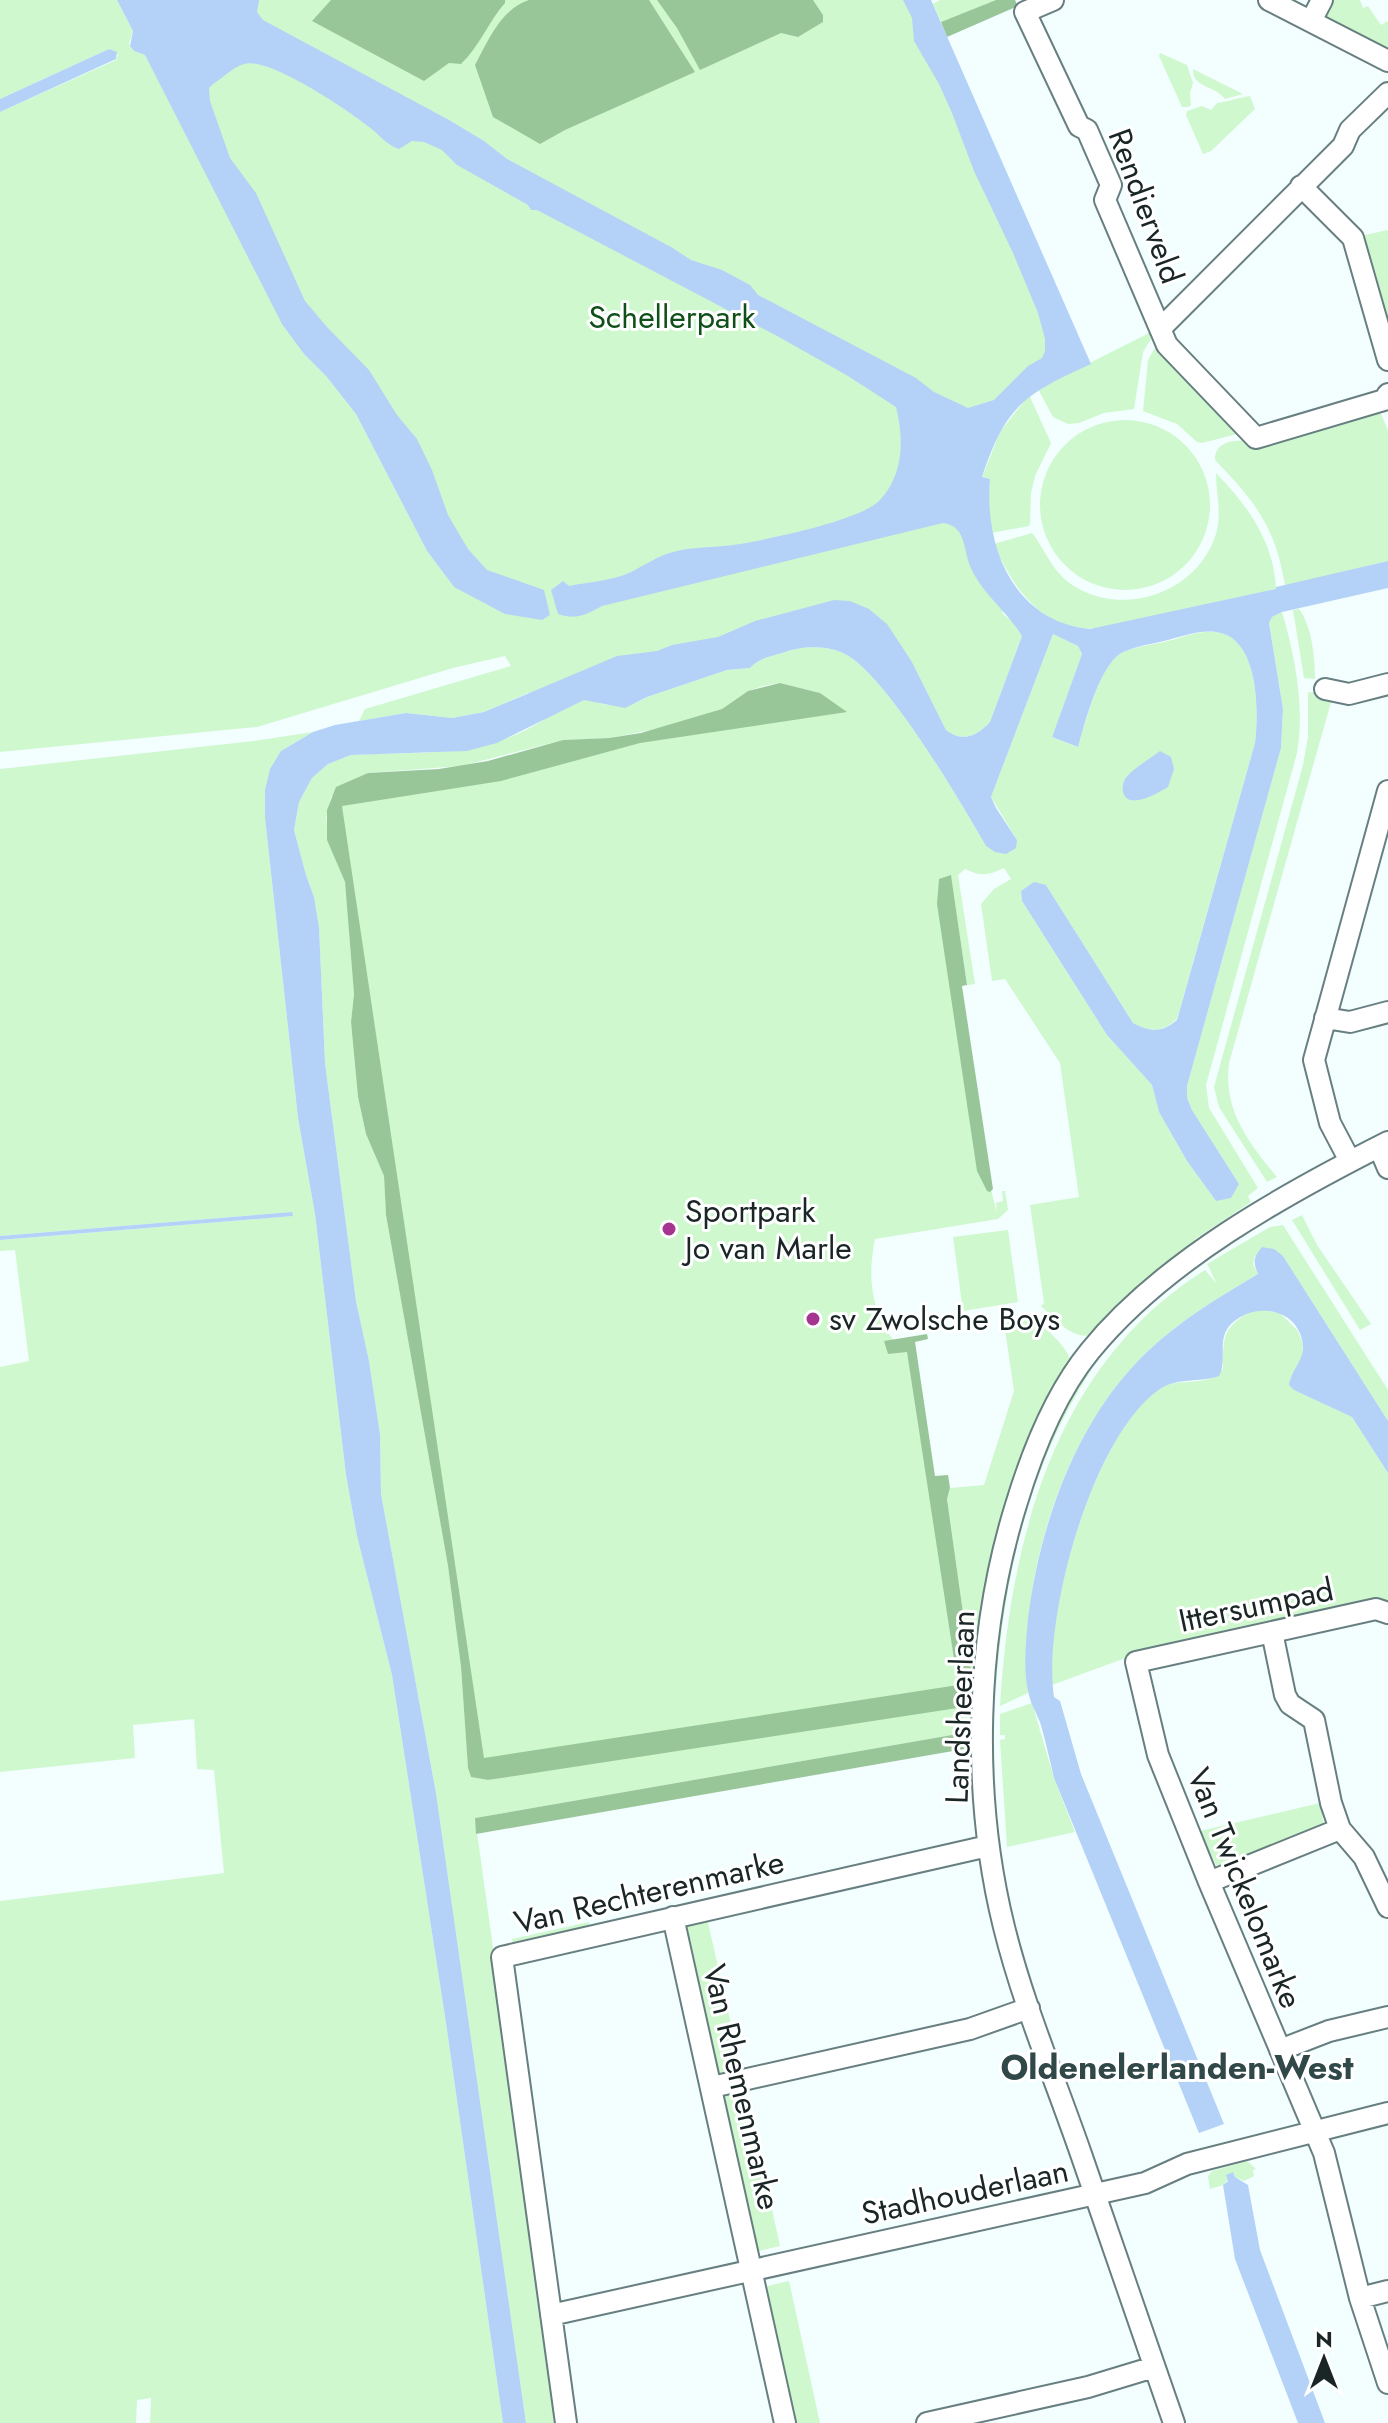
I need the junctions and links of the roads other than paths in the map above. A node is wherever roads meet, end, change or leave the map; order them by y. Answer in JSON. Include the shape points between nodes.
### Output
{"nodes":[{"id":1,"x":1053,"y":0,"type":"edge"},
{"id":2,"x":1269,"y":0,"type":"edge"},
{"id":3,"x":1322,"y":0,"type":"edge"},
{"id":4,"x":1311,"y":21,"type":"junction"},
{"id":5,"x":1388,"y":61,"type":"edge"},
{"id":6,"x":1388,"y":93,"type":"edge"},
{"id":7,"x":1301,"y":186,"type":"junction"},
{"id":8,"x":1160,"y":329,"type":"junction"},
{"id":9,"x":1388,"y":360,"type":"edge"},
{"id":10,"x":1387,"y":401,"type":"edge"},
{"id":11,"x":1387,"y":688,"type":"edge"},
{"id":12,"x":1325,"y":689,"type":"dead end"},
{"id":13,"x":1388,"y":791,"type":"edge"},
{"id":14,"x":1383,"y":828,"type":"edge"},
{"id":15,"x":1388,"y":1012,"type":"edge"},
{"id":16,"x":1325,"y":1018,"type":"junction"},
{"id":17,"x":1383,"y":1144,"type":"edge"},
{"id":18,"x":1350,"y":1161,"type":"junction"},
{"id":19,"x":1388,"y":1168,"type":"edge"},
{"id":20,"x":1388,"y":1613,"type":"edge"},
{"id":21,"x":1272,"y":1632,"type":"junction"},
{"id":22,"x":1136,"y":1662,"type":"joint"},
{"id":23,"x":1340,"y":1829,"type":"junction"},
{"id":24,"x":988,"y":1846,"type":"junction"},
{"id":25,"x":1209,"y":1882,"type":"junction"},
{"id":26,"x":1388,"y":1907,"type":"edge"},
{"id":27,"x":673,"y":1917,"type":"junction"},
{"id":28,"x":1029,"y":2008,"type":"junction"},
{"id":29,"x":1388,"y":2017,"type":"edge"},
{"id":30,"x":1280,"y":2050,"type":"junction"},
{"id":31,"x":712,"y":2087,"type":"junction"},
{"id":32,"x":1388,"y":2113,"type":"edge"},
{"id":33,"x":1315,"y":2131,"type":"junction"},
{"id":34,"x":1095,"y":2194,"type":"junction"},
{"id":35,"x":752,"y":2270,"type":"junction"},
{"id":36,"x":1388,"y":2291,"type":"edge"},
{"id":37,"x":1360,"y":2298,"type":"junction"},
{"id":38,"x":551,"y":2315,"type":"junction"},
{"id":39,"x":1154,"y":2367,"type":"junction"},
{"id":40,"x":1388,"y":2383,"type":"edge"},
{"id":41,"x":566,"y":2423,"type":"edge"},
{"id":42,"x":785,"y":2423,"type":"edge"},
{"id":43,"x":927,"y":2423,"type":"edge"},
{"id":44,"x":1174,"y":2423,"type":"edge"}],
"edges":[{"from":1,"to":8,"type":"street","name":"Rendierveld","via":[[1025,12],[1111,185],[1105,200]]},
{"from":2,"to":4,"type":"street"},
{"from":3,"to":4,"type":"street"},
{"from":4,"to":5,"type":"street"},
{"from":6,"to":7,"type":"street","name":"Rendierveld"},
{"from":7,"to":8,"type":"street","name":"Rendierveld"},
{"from":7,"to":9,"type":"street","via":[[1353,238]]},
{"from":8,"to":10,"type":"street","via":[[1167,345],[1256,438]]},
{"from":11,"to":12,"type":"street","via":[[1349,694]]},
{"from":13,"to":14,"type":"street"},
{"from":14,"to":16,"type":"street"},
{"from":15,"to":16,"type":"street","via":[[1350,1022]]},
{"from":16,"to":18,"type":"street","via":[[1314,1060],[1330,1123]]},
{"from":17,"to":18,"type":"street","name":"Landsheerlaan"},
{"from":17,"to":19,"type":"street"},
{"from":18,"to":24,"type":"street","name":"Landsheerlaan","via":[[1156,1283],[1087,1354],[1055,1408],[1036,1445],[1009,1526],[989,1624],[983,1732]]},
{"from":20,"to":21,"type":"street","name":"Ittersumpad","via":[[1376,1609]]},
{"from":21,"to":22,"type":"street","name":"Ittersumpad"},
{"from":21,"to":23,"type":"street","via":[[1285,1695],[1314,1720]]},
{"from":22,"to":25,"type":"street","name":"Van Twickelomarke","via":[[1158,1755]]},
{"from":23,"to":25,"type":"street"},
{"from":23,"to":26,"type":"street","via":[[1364,1857]]},
{"from":24,"to":27,"type":"street","name":"Van Rechterenmarke"},
{"from":24,"to":28,"type":"street","name":"Landsheerlaan"},
{"from":25,"to":30,"type":"street","name":"Van Twickelomarke"},
{"from":27,"to":31,"type":"street","name":"Van Rhemenmarke"},
{"from":27,"to":38,"type":"street","name":"Van Rechterenmarke","via":[[502,1957]]},
{"from":28,"to":31,"type":"street","via":[[970,2029]]},
{"from":28,"to":34,"type":"street","name":"Landsheerlaan"},
{"from":29,"to":30,"type":"street"},
{"from":30,"to":33,"type":"street","name":"Van Twickelomarke"},
{"from":31,"to":35,"type":"street","name":"Van Rhemenmarke"},
{"from":32,"to":33,"type":"street","name":"Stadhouderlaan"},
{"from":33,"to":34,"type":"street","name":"Stadhouderlaan"},
{"from":33,"to":37,"type":"street","name":"Van Twickelomarke"},
{"from":34,"to":35,"type":"street","name":"Stadhouderlaan"},
{"from":34,"to":39,"type":"street","name":"Landsheerlaan"},
{"from":35,"to":38,"type":"street","name":"Stadhouderlaan"},
{"from":35,"to":42,"type":"street","name":"Van Rhemenmarke"},
{"from":36,"to":37,"type":"street"},
{"from":37,"to":40,"type":"street","name":"Van Twickelomarke"},
{"from":38,"to":41,"type":"street","name":"Van Rechterenmarke"},
{"from":39,"to":43,"type":"street"},
{"from":39,"to":44,"type":"street","name":"Landsheerlaan"}]}
